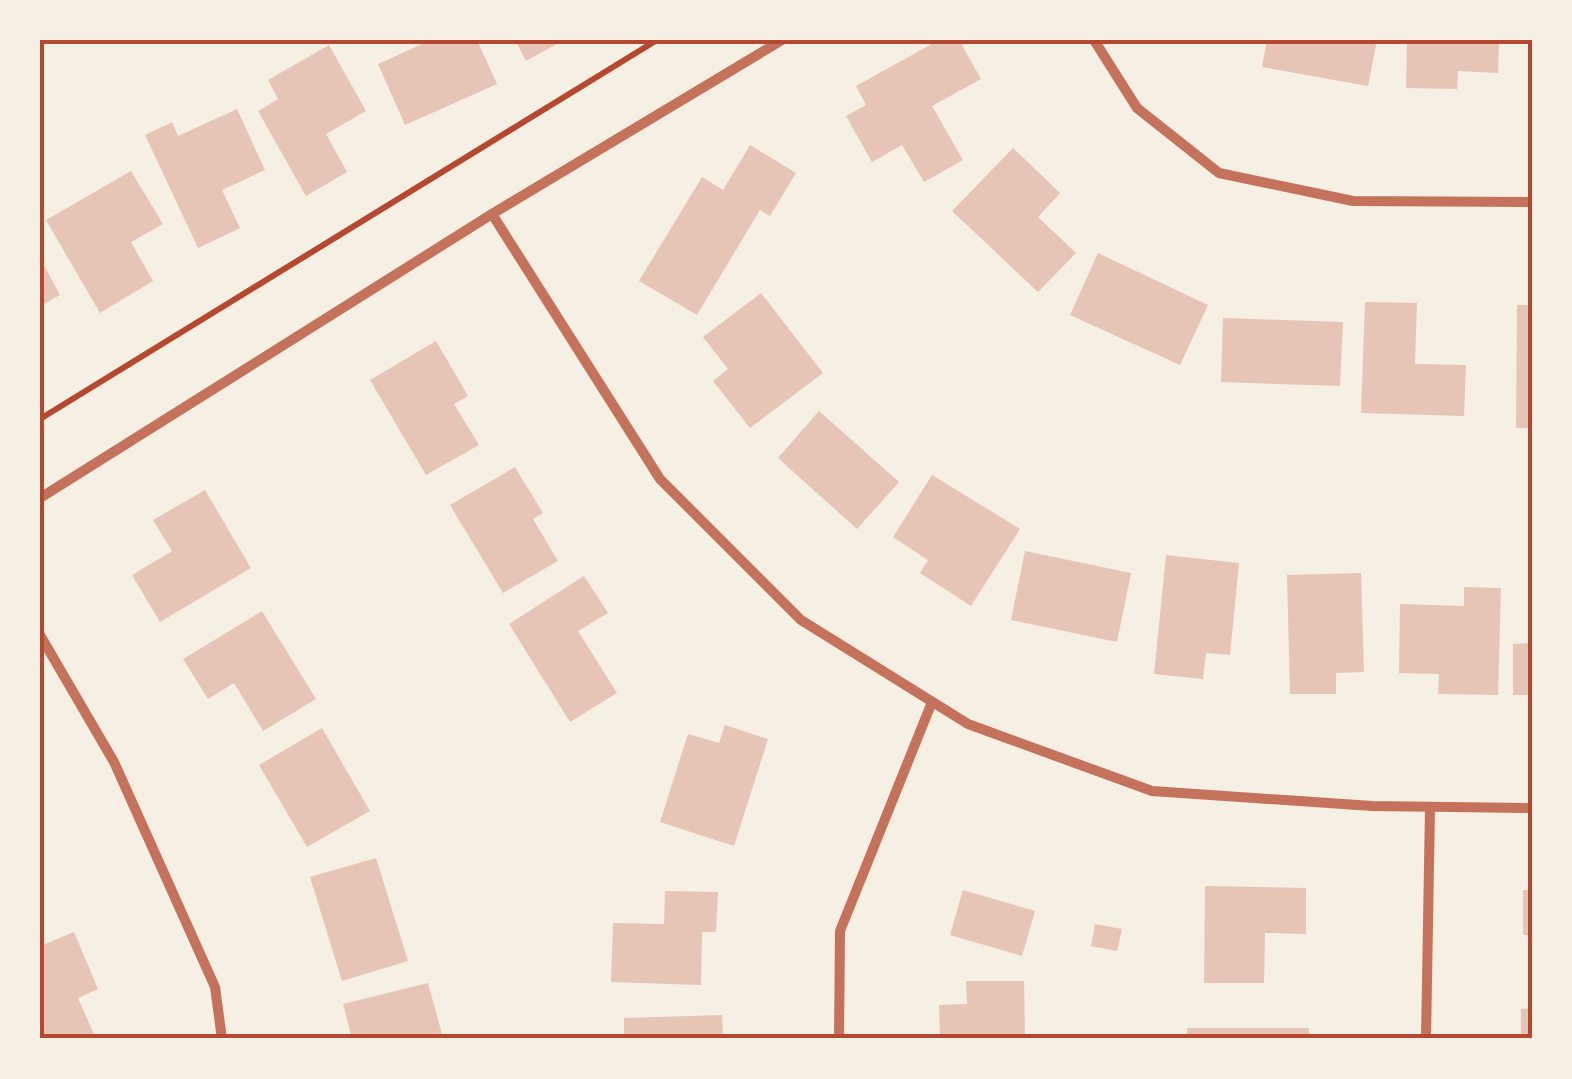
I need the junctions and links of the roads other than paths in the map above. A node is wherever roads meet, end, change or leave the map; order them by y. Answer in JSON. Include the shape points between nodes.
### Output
{"nodes":[{"id":1,"x":782,"y":40,"type":"edge"},
{"id":2,"x":1094,"y":40,"type":"edge"},
{"id":3,"x":1532,"y":202,"type":"edge"},
{"id":4,"x":492,"y":214,"type":"junction"},
{"id":5,"x":40,"y":498,"type":"edge"},
{"id":6,"x":40,"y":635,"type":"edge"},
{"id":7,"x":932,"y":702,"type":"junction"},
{"id":8,"x":1430,"y":807,"type":"junction"},
{"id":9,"x":1532,"y":808,"type":"edge"},
{"id":10,"x":222,"y":1039,"type":"edge"},
{"id":11,"x":840,"y":1039,"type":"edge"},
{"id":12,"x":1426,"y":1039,"type":"edge"}],
"edges":[{"from":1,"to":4,"type":"street"},
{"from":2,"to":3,"type":"street","via":[[1137,108],[1219,173],[1353,201]]},
{"from":4,"to":5,"type":"street"},
{"from":4,"to":7,"type":"street","via":[[660,479],[801,620]]},
{"from":6,"to":10,"type":"street","via":[[114,762],[215,986]]},
{"from":7,"to":8,"type":"street","via":[[968,724],[1152,791]]},
{"from":7,"to":11,"type":"street","via":[[840,931]]},
{"from":8,"to":9,"type":"street"},
{"from":8,"to":12,"type":"street"}]}
